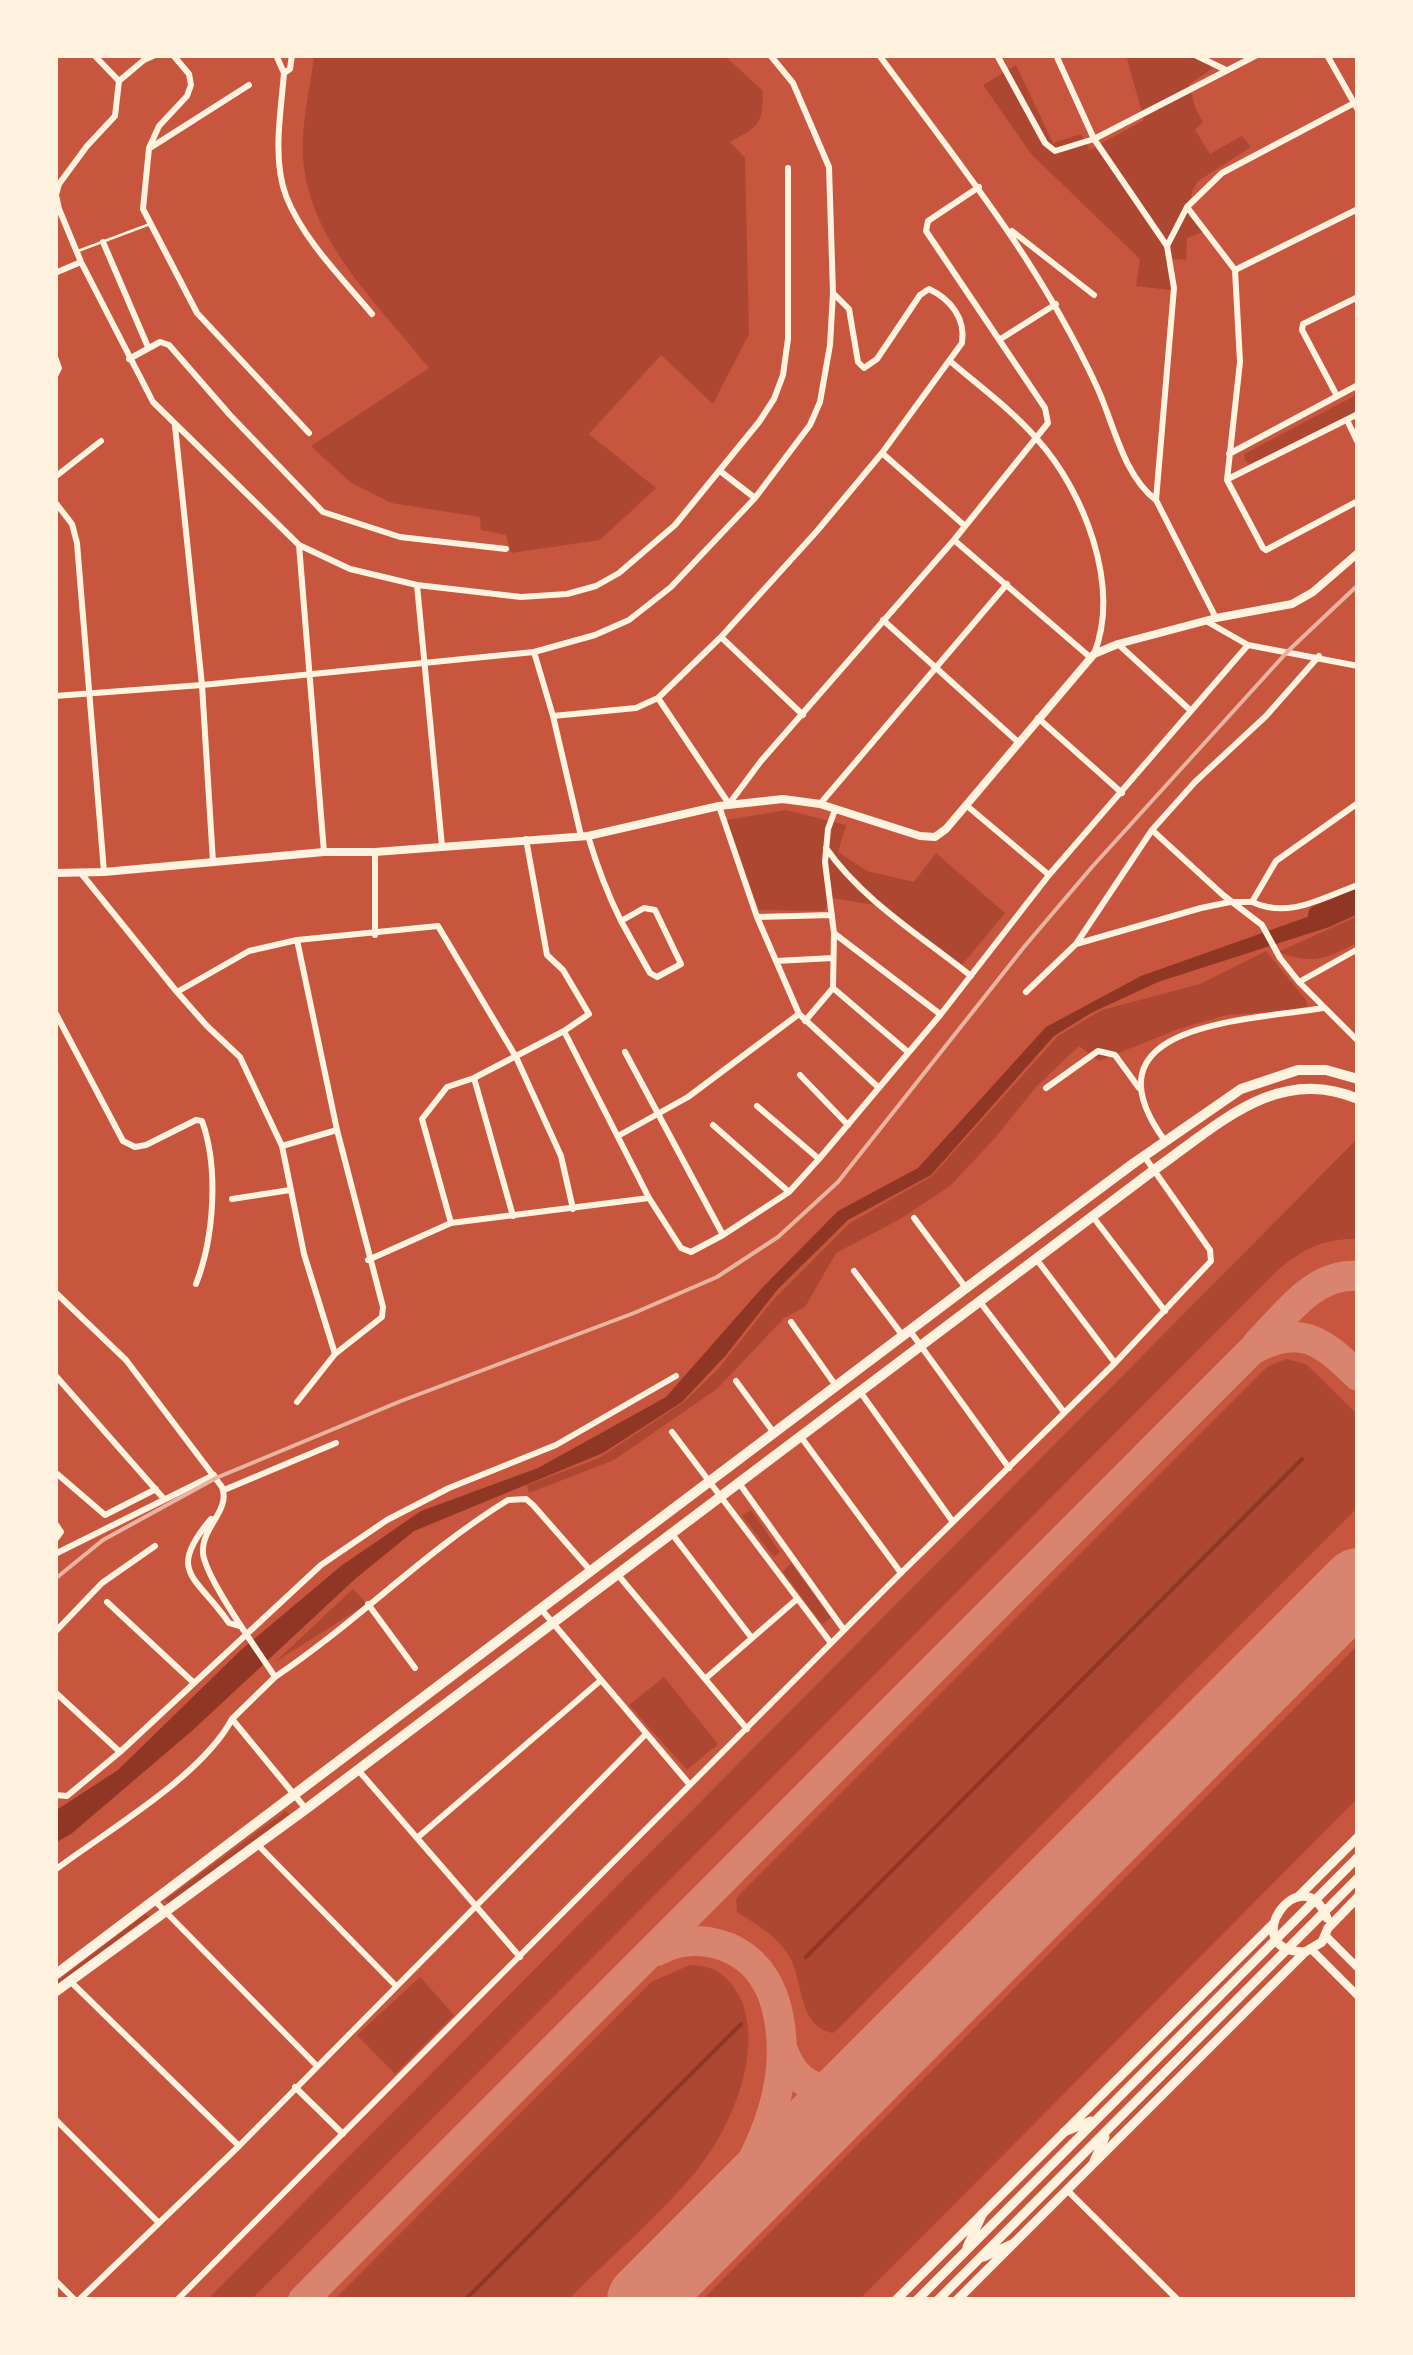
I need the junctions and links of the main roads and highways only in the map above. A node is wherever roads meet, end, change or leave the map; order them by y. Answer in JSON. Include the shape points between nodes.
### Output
{"nodes":[{"id":1,"x":1356,"y":1076,"type":"edge"},
{"id":2,"x":1358,"y":1099,"type":"edge"},
{"id":3,"x":1358,"y":1837,"type":"edge"},
{"id":4,"x":1358,"y":1857,"type":"edge"},
{"id":5,"x":1358,"y":1878,"type":"edge"},
{"id":6,"x":1298,"y":1897,"type":"junction"},
{"id":7,"x":1358,"y":1898,"type":"edge"},
{"id":8,"x":1315,"y":1901,"type":"junction"},
{"id":9,"x":1325,"y":1912,"type":"junction"},
{"id":10,"x":1273,"y":1924,"type":"junction"},
{"id":11,"x":1327,"y":1932,"type":"junction"},
{"id":12,"x":1276,"y":1939,"type":"junction"},
{"id":13,"x":1288,"y":1950,"type":"junction"},
{"id":14,"x":1308,"y":1951,"type":"junction"},
{"id":15,"x":55,"y":1975,"type":"edge"},
{"id":16,"x":55,"y":1992,"type":"edge"},
{"id":17,"x":1098,"y":2118,"type":"junction"},
{"id":18,"x":1109,"y":2129,"type":"junction"},
{"id":19,"x":1064,"y":2132,"type":"junction"},
{"id":20,"x":1094,"y":2162,"type":"junction"},
{"id":21,"x":982,"y":2212,"type":"junction"},
{"id":22,"x":1014,"y":2243,"type":"junction"},
{"id":23,"x":965,"y":2251,"type":"junction"},
{"id":24,"x":978,"y":2261,"type":"junction"},
{"id":25,"x":896,"y":2300,"type":"edge"},
{"id":26,"x":917,"y":2300,"type":"edge"},
{"id":27,"x":938,"y":2300,"type":"edge"},
{"id":28,"x":957,"y":2300,"type":"edge"}],
"edges":[{"from":1,"to":15,"type":"highway","via":[[1298,1070],[1267,1078],[1144,1156]]},
{"from":2,"to":16,"type":"highway","via":[[1304,1088],[1256,1099]]},
{"from":3,"to":6,"type":"main road"},
{"from":4,"to":8,"type":"main road"},
{"from":5,"to":9,"type":"main road"},
{"from":6,"to":8,"type":"main road"},
{"from":6,"to":10,"type":"main road","via":[[1284,1903]]},
{"from":7,"to":11,"type":"main road"},
{"from":8,"to":9,"type":"main road"},
{"from":8,"to":12,"type":"main road"},
{"from":9,"to":11,"type":"main road"},
{"from":9,"to":13,"type":"main road"},
{"from":10,"to":12,"type":"main road"},
{"from":10,"to":19,"type":"main road"},
{"from":11,"to":14,"type":"main road"},
{"from":12,"to":13,"type":"main road"},
{"from":12,"to":17,"type":"main road"},
{"from":13,"to":14,"type":"main road"},
{"from":13,"to":18,"type":"main road"},
{"from":14,"to":20,"type":"main road"},
{"from":17,"to":19,"type":"main road"},
{"from":17,"to":23,"type":"main road"},
{"from":18,"to":20,"type":"main road"},
{"from":18,"to":24,"type":"main road"},
{"from":19,"to":21,"type":"main road"},
{"from":20,"to":22,"type":"main road"},
{"from":21,"to":23,"type":"main road"},
{"from":21,"to":25,"type":"main road"},
{"from":22,"to":24,"type":"main road"},
{"from":22,"to":28,"type":"main road"},
{"from":23,"to":26,"type":"main road"},
{"from":24,"to":27,"type":"main road"}]}
